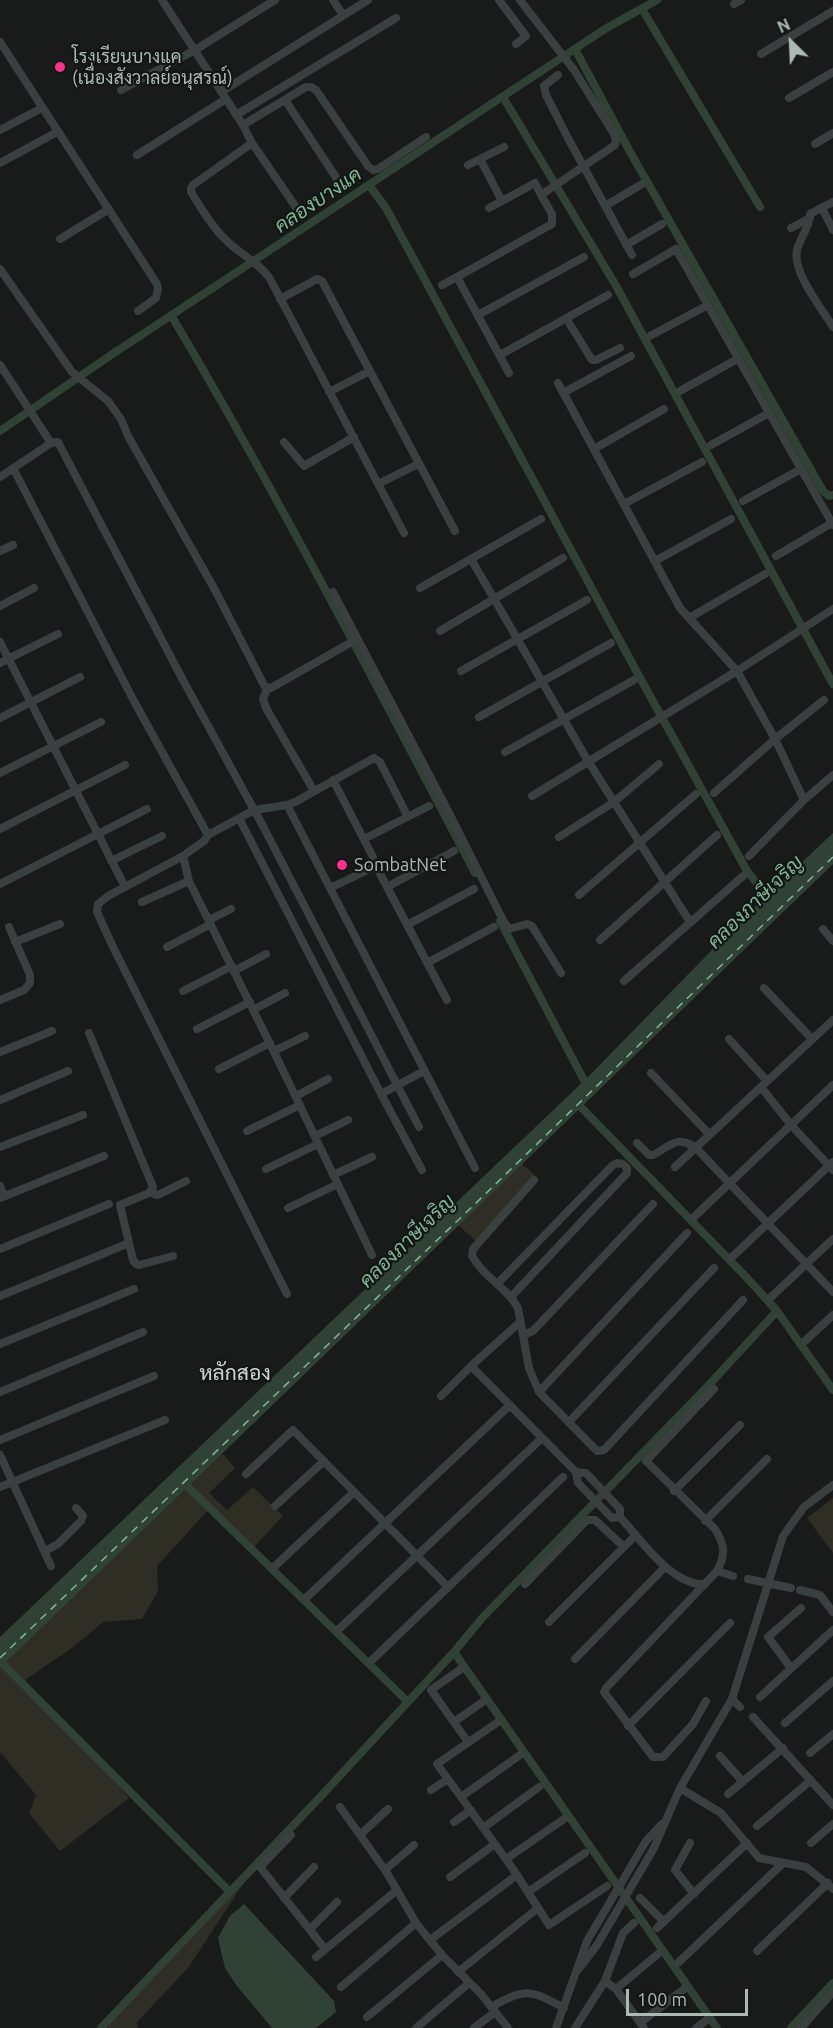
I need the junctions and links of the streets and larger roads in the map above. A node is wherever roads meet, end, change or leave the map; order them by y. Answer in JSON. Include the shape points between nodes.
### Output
{"nodes":[{"id":1,"x":162,"y":0,"type":"edge"},
{"id":2,"x":275,"y":0,"type":"edge"},
{"id":3,"x":333,"y":0,"type":"edge"},
{"id":4,"x":368,"y":0,"type":"edge"},
{"id":5,"x":500,"y":0,"type":"edge"},
{"id":6,"x":520,"y":0,"type":"edge"},
{"id":7,"x":833,"y":11,"type":"edge"},
{"id":8,"x":343,"y":15,"type":"junction"},
{"id":9,"x":396,"y":18,"type":"dead end"},
{"id":10,"x":0,"y":42,"type":"edge"},
{"id":11,"x":516,"y":44,"type":"dead end"},
{"id":12,"x":195,"y":50,"type":"junction"},
{"id":13,"x":761,"y":54,"type":"dead end"},
{"id":14,"x":833,"y":72,"type":"edge"},
{"id":15,"x":558,"y":75,"type":"dead end"},
{"id":16,"x":121,"y":90,"type":"dead end"},
{"id":17,"x":223,"y":95,"type":"junction"},
{"id":18,"x":789,"y":98,"type":"dead end"},
{"id":19,"x":285,"y":100,"type":"junction"},
{"id":20,"x":42,"y":108,"type":"junction"},
{"id":21,"x":236,"y":115,"type":"junction"},
{"id":22,"x":243,"y":125,"type":"junction"},
{"id":23,"x":0,"y":130,"type":"edge"},
{"id":24,"x":57,"y":132,"type":"junction"},
{"id":25,"x":833,"y":134,"type":"edge"},
{"id":26,"x":426,"y":136,"type":"dead end"},
{"id":27,"x":252,"y":143,"type":"junction"},
{"id":28,"x":815,"y":144,"type":"dead end"},
{"id":29,"x":504,"y":147,"type":"dead end"},
{"id":30,"x":137,"y":155,"type":"dead end"},
{"id":31,"x":480,"y":159,"type":"junction"},
{"id":32,"x":0,"y":163,"type":"edge"},
{"id":33,"x":468,"y":165,"type":"dead end"},
{"id":34,"x":584,"y":168,"type":"junction"},
{"id":35,"x":642,"y":184,"type":"dead end"},
{"id":36,"x":343,"y":188,"type":"dead end"},
{"id":37,"x":544,"y":193,"type":"junction"},
{"id":38,"x":502,"y":201,"type":"junction"},
{"id":39,"x":833,"y":202,"type":"edge"},
{"id":40,"x":605,"y":206,"type":"junction"},
{"id":41,"x":824,"y":207,"type":"junction"},
{"id":42,"x":489,"y":208,"type":"dead end"},
{"id":43,"x":109,"y":209,"type":"junction"},
{"id":44,"x":302,"y":216,"type":"dead end"},
{"id":45,"x":810,"y":218,"type":"junction"},
{"id":46,"x":662,"y":224,"type":"dead end"},
{"id":47,"x":791,"y":228,"type":"dead end"},
{"id":48,"x":833,"y":230,"type":"edge"},
{"id":49,"x":60,"y":239,"type":"dead end"},
{"id":50,"x":626,"y":245,"type":"junction"},
{"id":51,"x":632,"y":255,"type":"dead end"},
{"id":52,"x":584,"y":257,"type":"dead end"},
{"id":53,"x":0,"y":269,"type":"edge"},
{"id":54,"x":633,"y":274,"type":"dead end"},
{"id":55,"x":457,"y":277,"type":"junction"},
{"id":56,"x":442,"y":285,"type":"dead end"},
{"id":57,"x":608,"y":295,"type":"dead end"},
{"id":58,"x":280,"y":299,"type":"junction"},
{"id":59,"x":708,"y":304,"type":"junction"},
{"id":60,"x":138,"y":311,"type":"dead end"},
{"id":61,"x":478,"y":315,"type":"junction"},
{"id":62,"x":566,"y":318,"type":"junction"},
{"id":63,"x":833,"y":327,"type":"edge"},
{"id":64,"x":650,"y":336,"type":"dead end"},
{"id":65,"x":620,"y":348,"type":"dead end"},
{"id":66,"x":500,"y":355,"type":"junction"},
{"id":67,"x":631,"y":356,"type":"dead end"},
{"id":68,"x":738,"y":358,"type":"junction"},
{"id":69,"x":0,"y":365,"type":"edge"},
{"id":70,"x":370,"y":371,"type":"junction"},
{"id":71,"x":509,"y":373,"type":"dead end"},
{"id":72,"x":558,"y":383,"type":"dead end"},
{"id":73,"x":680,"y":391,"type":"dead end"},
{"id":74,"x":329,"y":392,"type":"junction"},
{"id":75,"x":563,"y":393,"type":"junction"},
{"id":76,"x":664,"y":409,"type":"dead end"},
{"id":77,"x":770,"y":413,"type":"junction"},
{"id":78,"x":354,"y":437,"type":"junction"},
{"id":79,"x":284,"y":442,"type":"dead end"},
{"id":80,"x":51,"y":443,"type":"junction"},
{"id":81,"x":711,"y":445,"type":"dead end"},
{"id":82,"x":594,"y":448,"type":"junction"},
{"id":83,"x":702,"y":462,"type":"dead end"},
{"id":84,"x":418,"y":464,"type":"junction"},
{"id":85,"x":13,"y":468,"type":"junction"},
{"id":86,"x":801,"y":470,"type":"junction"},
{"id":87,"x":0,"y":477,"type":"edge"},
{"id":88,"x":378,"y":483,"type":"junction"},
{"id":89,"x":743,"y":501,"type":"dead end"},
{"id":90,"x":624,"y":504,"type":"junction"},
{"id":91,"x":541,"y":519,"type":"dead end"},
{"id":92,"x":731,"y":519,"type":"dead end"},
{"id":93,"x":832,"y":521,"type":"edge"},
{"id":94,"x":455,"y":531,"type":"dead end"},
{"id":95,"x":404,"y":533,"type":"dead end"},
{"id":96,"x":13,"y":545,"type":"dead end"},
{"id":97,"x":0,"y":551,"type":"edge"},
{"id":98,"x":777,"y":556,"type":"dead end"},
{"id":99,"x":563,"y":558,"type":"dead end"},
{"id":100,"x":471,"y":559,"type":"junction"},
{"id":101,"x":655,"y":561,"type":"junction"},
{"id":102,"x":765,"y":574,"type":"dead end"},
{"id":103,"x":34,"y":588,"type":"dead end"},
{"id":104,"x":420,"y":588,"type":"dead end"},
{"id":105,"x":333,"y":592,"type":"dead end"},
{"id":106,"x":494,"y":600,"type":"junction"},
{"id":107,"x":587,"y":600,"type":"dead end"},
{"id":108,"x":0,"y":606,"type":"edge"},
{"id":109,"x":833,"y":609,"type":"edge"},
{"id":110,"x":689,"y":618,"type":"junction"},
{"id":111,"x":440,"y":631,"type":"dead end"},
{"id":112,"x":58,"y":634,"type":"dead end"},
{"id":113,"x":357,"y":639,"type":"junction"},
{"id":114,"x":516,"y":640,"type":"junction"},
{"id":115,"x":0,"y":642,"type":"edge"},
{"id":116,"x":611,"y":644,"type":"dead end"},
{"id":117,"x":4,"y":661,"type":"edge"},
{"id":118,"x":461,"y":671,"type":"dead end"},
{"id":119,"x":737,"y":671,"type":"junction"},
{"id":120,"x":80,"y":677,"type":"dead end"},
{"id":121,"x":634,"y":680,"type":"dead end"},
{"id":122,"x":541,"y":682,"type":"junction"},
{"id":123,"x":267,"y":689,"type":"junction"},
{"id":124,"x":824,"y":700,"type":"dead end"},
{"id":125,"x":31,"y":703,"type":"junction"},
{"id":126,"x":479,"y":717,"type":"dead end"},
{"id":127,"x":0,"y":718,"type":"edge"},
{"id":128,"x":563,"y":719,"type":"junction"},
{"id":129,"x":101,"y":722,"type":"dead end"},
{"id":130,"x":775,"y":738,"type":"junction"},
{"id":131,"x":53,"y":746,"type":"junction"},
{"id":132,"x":505,"y":752,"type":"dead end"},
{"id":133,"x":588,"y":761,"type":"junction"},
{"id":134,"x":659,"y":764,"type":"dead end"},
{"id":135,"x":125,"y":765,"type":"dead end"},
{"id":136,"x":0,"y":773,"type":"edge"},
{"id":137,"x":833,"y":775,"type":"edge"},
{"id":138,"x":333,"y":780,"type":"junction"},
{"id":139,"x":76,"y":790,"type":"junction"},
{"id":140,"x":314,"y":791,"type":"junction"},
{"id":141,"x":714,"y":793,"type":"dead end"},
{"id":142,"x":696,"y":794,"type":"dead end"},
{"id":143,"x":532,"y":796,"type":"dead end"},
{"id":144,"x":804,"y":800,"type":"junction"},
{"id":145,"x":614,"y":802,"type":"junction"},
{"id":146,"x":287,"y":805,"type":"junction"},
{"id":147,"x":429,"y":806,"type":"dead end"},
{"id":148,"x":147,"y":809,"type":"dead end"},
{"id":149,"x":254,"y":810,"type":"junction"},
{"id":150,"x":408,"y":817,"type":"junction"},
{"id":151,"x":239,"y":819,"type":"junction"},
{"id":152,"x":0,"y":829,"type":"edge"},
{"id":153,"x":98,"y":835,"type":"junction"},
{"id":154,"x":208,"y":835,"type":"junction"},
{"id":155,"x":717,"y":835,"type":"dead end"},
{"id":156,"x":162,"y":836,"type":"dead end"},
{"id":157,"x":559,"y":837,"type":"dead end"},
{"id":158,"x":364,"y":840,"type":"junction"},
{"id":159,"x":639,"y":842,"type":"junction"},
{"id":160,"x":454,"y":851,"type":"dead end"},
{"id":161,"x":183,"y":856,"type":"junction"},
{"id":162,"x":749,"y":856,"type":"dead end"},
{"id":163,"x":373,"y":857,"type":"dead end"},
{"id":164,"x":111,"y":861,"type":"junction"},
{"id":165,"x":743,"y":876,"type":"dead end"},
{"id":166,"x":189,"y":881,"type":"junction"},
{"id":167,"x":664,"y":881,"type":"junction"},
{"id":168,"x":123,"y":883,"type":"dead end"},
{"id":169,"x":0,"y":884,"type":"edge"},
{"id":170,"x":387,"y":887,"type":"junction"},
{"id":171,"x":330,"y":888,"type":"junction"},
{"id":172,"x":474,"y":889,"type":"dead end"},
{"id":173,"x":579,"y":895,"type":"dead end"},
{"id":174,"x":142,"y":902,"type":"dead end"},
{"id":175,"x":231,"y":909,"type":"dead end"},
{"id":176,"x":210,"y":922,"type":"junction"},
{"id":177,"x":690,"y":922,"type":"junction"},
{"id":178,"x":60,"y":924,"type":"dead end"},
{"id":179,"x":407,"y":925,"type":"junction"},
{"id":180,"x":9,"y":927,"type":"dead end"},
{"id":181,"x":494,"y":927,"type":"dead end"},
{"id":182,"x":823,"y":929,"type":"dead end"},
{"id":183,"x":600,"y":940,"type":"dead end"},
{"id":184,"x":833,"y":941,"type":"edge"},
{"id":185,"x":15,"y":942,"type":"junction"},
{"id":186,"x":167,"y":947,"type":"dead end"},
{"id":187,"x":266,"y":954,"type":"dead end"},
{"id":188,"x":427,"y":963,"type":"junction"},
{"id":189,"x":233,"y":969,"type":"junction"},
{"id":190,"x":561,"y":973,"type":"dead end"},
{"id":191,"x":624,"y":981,"type":"dead end"},
{"id":192,"x":764,"y":988,"type":"dead end"},
{"id":193,"x":183,"y":990,"type":"dead end"},
{"id":194,"x":285,"y":993,"type":"dead end"},
{"id":195,"x":0,"y":1000,"type":"edge"},
{"id":196,"x":447,"y":1000,"type":"dead end"},
{"id":197,"x":251,"y":1006,"type":"junction"},
{"id":198,"x":833,"y":1020,"type":"edge"},
{"id":199,"x":197,"y":1029,"type":"dead end"},
{"id":200,"x":52,"y":1031,"type":"dead end"},
{"id":201,"x":89,"y":1033,"type":"dead end"},
{"id":202,"x":305,"y":1036,"type":"dead end"},
{"id":203,"x":729,"y":1039,"type":"dead end"},
{"id":204,"x":812,"y":1039,"type":"junction"},
{"id":205,"x":272,"y":1047,"type":"junction"},
{"id":206,"x":0,"y":1052,"type":"edge"},
{"id":207,"x":219,"y":1069,"type":"dead end"},
{"id":208,"x":68,"y":1071,"type":"dead end"},
{"id":209,"x":424,"y":1071,"type":"junction"},
{"id":210,"x":651,"y":1073,"type":"dead end"},
{"id":211,"x":328,"y":1079,"type":"dead end"},
{"id":212,"x":764,"y":1084,"type":"junction"},
{"id":213,"x":833,"y":1085,"type":"edge"},
{"id":214,"x":397,"y":1086,"type":"junction"},
{"id":215,"x":381,"y":1095,"type":"junction"},
{"id":216,"x":0,"y":1100,"type":"edge"},
{"id":217,"x":298,"y":1101,"type":"junction"},
{"id":218,"x":82,"y":1115,"type":"dead end"},
{"id":219,"x":348,"y":1120,"type":"dead end"},
{"id":220,"x":791,"y":1125,"type":"junction"},
{"id":221,"x":419,"y":1127,"type":"dead end"},
{"id":222,"x":248,"y":1131,"type":"dead end"},
{"id":223,"x":709,"y":1134,"type":"junction"},
{"id":224,"x":316,"y":1140,"type":"junction"},
{"id":225,"x":637,"y":1143,"type":"dead end"},
{"id":226,"x":0,"y":1147,"type":"edge"},
{"id":227,"x":695,"y":1147,"type":"junction"},
{"id":228,"x":104,"y":1156,"type":"dead end"},
{"id":229,"x":372,"y":1157,"type":"dead end"},
{"id":230,"x":832,"y":1166,"type":"edge"},
{"id":231,"x":675,"y":1167,"type":"dead end"},
{"id":232,"x":475,"y":1168,"type":"dead end"},
{"id":233,"x":266,"y":1169,"type":"dead end"},
{"id":234,"x":422,"y":1170,"type":"dead end"},
{"id":235,"x":333,"y":1175,"type":"junction"},
{"id":236,"x":534,"y":1180,"type":"dead end"},
{"id":237,"x":186,"y":1181,"type":"dead end"},
{"id":238,"x":729,"y":1183,"type":"junction"},
{"id":239,"x":338,"y":1184,"type":"junction"},
{"id":240,"x":0,"y":1185,"type":"edge"},
{"id":241,"x":152,"y":1191,"type":"junction"},
{"id":242,"x":2,"y":1197,"type":"edge"},
{"id":243,"x":109,"y":1204,"type":"dead end"},
{"id":244,"x":653,"y":1204,"type":"dead end"},
{"id":245,"x":288,"y":1208,"type":"dead end"},
{"id":246,"x":694,"y":1217,"type":"dead end"},
{"id":247,"x":768,"y":1224,"type":"junction"},
{"id":248,"x":687,"y":1233,"type":"dead end"},
{"id":249,"x":833,"y":1239,"type":"edge"},
{"id":250,"x":129,"y":1244,"type":"junction"},
{"id":251,"x":0,"y":1249,"type":"edge"},
{"id":252,"x":372,"y":1255,"type":"dead end"},
{"id":253,"x":173,"y":1256,"type":"dead end"},
{"id":254,"x":731,"y":1258,"type":"dead end"},
{"id":255,"x":806,"y":1264,"type":"junction"},
{"id":256,"x":714,"y":1268,"type":"dead end"},
{"id":257,"x":497,"y":1284,"type":"junction"},
{"id":258,"x":134,"y":1289,"type":"dead end"},
{"id":259,"x":833,"y":1292,"type":"edge"},
{"id":260,"x":287,"y":1294,"type":"dead end"},
{"id":261,"x":0,"y":1296,"type":"edge"},
{"id":262,"x":511,"y":1297,"type":"junction"},
{"id":263,"x":770,"y":1298,"type":"dead end"},
{"id":264,"x":743,"y":1300,"type":"dead end"},
{"id":265,"x":833,"y":1315,"type":"edge"},
{"id":266,"x":520,"y":1322,"type":"junction"},
{"id":267,"x":143,"y":1332,"type":"dead end"},
{"id":268,"x":523,"y":1335,"type":"junction"},
{"id":269,"x":805,"y":1341,"type":"dead end"},
{"id":270,"x":0,"y":1344,"type":"edge"},
{"id":271,"x":471,"y":1366,"type":"junction"},
{"id":272,"x":154,"y":1376,"type":"dead end"},
{"id":273,"x":714,"y":1389,"type":"dead end"},
{"id":274,"x":0,"y":1392,"type":"edge"},
{"id":275,"x":539,"y":1392,"type":"junction"},
{"id":276,"x":441,"y":1396,"type":"dead end"},
{"id":277,"x":510,"y":1405,"type":"junction"},
{"id":278,"x":165,"y":1420,"type":"dead end"},
{"id":279,"x":569,"y":1422,"type":"junction"},
{"id":280,"x":740,"y":1425,"type":"dead end"},
{"id":281,"x":542,"y":1438,"type":"junction"},
{"id":282,"x":0,"y":1440,"type":"edge"},
{"id":283,"x":0,"y":1455,"type":"edge"},
{"id":284,"x":767,"y":1459,"type":"dead end"},
{"id":285,"x":324,"y":1461,"type":"junction"},
{"id":286,"x":576,"y":1472,"type":"junction"},
{"id":287,"x":246,"y":1474,"type":"dead end"},
{"id":288,"x":563,"y":1477,"type":"dead end"},
{"id":289,"x":13,"y":1482,"type":"junction"},
{"id":290,"x":833,"y":1485,"type":"edge"},
{"id":291,"x":0,"y":1487,"type":"edge"},
{"id":292,"x":674,"y":1491,"type":"junction"},
{"id":293,"x":354,"y":1492,"type":"junction"},
{"id":294,"x":275,"y":1506,"type":"dead end"},
{"id":295,"x":76,"y":1508,"type":"dead end"},
{"id":296,"x":617,"y":1515,"type":"junction"},
{"id":297,"x":705,"y":1521,"type":"junction"},
{"id":298,"x":385,"y":1523,"type":"junction"},
{"id":299,"x":636,"y":1535,"type":"junction"},
{"id":300,"x":624,"y":1547,"type":"junction"},
{"id":301,"x":45,"y":1551,"type":"junction"},
{"id":302,"x":417,"y":1556,"type":"junction"},
{"id":303,"x":51,"y":1566,"type":"dead end"},
{"id":304,"x":665,"y":1566,"type":"junction"},
{"id":305,"x":274,"y":1567,"type":"dead end"},
{"id":306,"x":717,"y":1571,"type":"junction"},
{"id":307,"x":733,"y":1576,"type":"dead end"},
{"id":308,"x":748,"y":1579,"type":"dead end"},
{"id":309,"x":767,"y":1582,"type":"junction"},
{"id":310,"x":525,"y":1584,"type":"dead end"},
{"id":311,"x":705,"y":1584,"type":"junction"},
{"id":312,"x":448,"y":1587,"type":"junction"},
{"id":313,"x":791,"y":1588,"type":"dead end"},
{"id":314,"x":800,"y":1590,"type":"dead end"},
{"id":315,"x":307,"y":1597,"type":"dead end"},
{"id":316,"x":801,"y":1608,"type":"dead end"},
{"id":317,"x":833,"y":1612,"type":"edge"},
{"id":318,"x":549,"y":1622,"type":"dead end"},
{"id":319,"x":730,"y":1623,"type":"dead end"},
{"id":320,"x":339,"y":1629,"type":"dead end"},
{"id":321,"x":833,"y":1630,"type":"edge"},
{"id":322,"x":575,"y":1659,"type":"dead end"},
{"id":323,"x":372,"y":1660,"type":"dead end"},
{"id":324,"x":791,"y":1668,"type":"junction"},
{"id":325,"x":461,"y":1670,"type":"dead end"},
{"id":326,"x":833,"y":1681,"type":"edge"},
{"id":327,"x":760,"y":1696,"type":"dead end"},
{"id":328,"x":732,"y":1699,"type":"junction"},
{"id":329,"x":484,"y":1701,"type":"dead end"},
{"id":330,"x":706,"y":1701,"type":"dead end"},
{"id":331,"x":740,"y":1707,"type":"dead end"},
{"id":332,"x":753,"y":1717,"type":"dead end"},
{"id":333,"x":454,"y":1722,"type":"junction"},
{"id":334,"x":498,"y":1722,"type":"dead end"},
{"id":335,"x":785,"y":1723,"type":"dead end"},
{"id":336,"x":628,"y":1726,"type":"junction"},
{"id":337,"x":833,"y":1734,"type":"edge"},
{"id":338,"x":468,"y":1742,"type":"junction"},
{"id":339,"x":783,"y":1748,"type":"junction"},
{"id":340,"x":810,"y":1753,"type":"dead end"},
{"id":341,"x":520,"y":1755,"type":"dead end"},
{"id":342,"x":720,"y":1756,"type":"dead end"},
{"id":343,"x":448,"y":1779,"type":"junction"},
{"id":344,"x":811,"y":1780,"type":"junction"},
{"id":345,"x":743,"y":1782,"type":"junction"},
{"id":346,"x":539,"y":1788,"type":"dead end"},
{"id":347,"x":680,"y":1788,"type":"junction"},
{"id":348,"x":431,"y":1790,"type":"dead end"},
{"id":349,"x":728,"y":1794,"type":"dead end"},
{"id":350,"x":461,"y":1797,"type":"junction"},
{"id":351,"x":833,"y":1805,"type":"edge"},
{"id":352,"x":340,"y":1807,"type":"dead end"},
{"id":353,"x":388,"y":1809,"type":"dead end"},
{"id":354,"x":471,"y":1810,"type":"junction"},
{"id":355,"x":564,"y":1819,"type":"dead end"},
{"id":356,"x":666,"y":1819,"type":"junction"},
{"id":357,"x":454,"y":1822,"type":"dead end"},
{"id":358,"x":833,"y":1824,"type":"edge"},
{"id":359,"x":757,"y":1826,"type":"dead end"},
{"id":360,"x":483,"y":1828,"type":"junction"},
{"id":361,"x":291,"y":1835,"type":"dead end"},
{"id":362,"x":360,"y":1835,"type":"junction"},
{"id":363,"x":690,"y":1843,"type":"dead end"},
{"id":364,"x":747,"y":1843,"type":"junction"},
{"id":365,"x":810,"y":1843,"type":"dead end"},
{"id":366,"x":495,"y":1844,"type":"junction"},
{"id":367,"x":414,"y":1845,"type":"dead end"},
{"id":368,"x":585,"y":1853,"type":"dead end"},
{"id":369,"x":506,"y":1860,"type":"junction"},
{"id":370,"x":782,"y":1864,"type":"junction"},
{"id":371,"x":314,"y":1867,"type":"dead end"},
{"id":372,"x":385,"y":1870,"type":"junction"},
{"id":373,"x":517,"y":1875,"type":"junction"},
{"id":374,"x":450,"y":1877,"type":"dead end"},
{"id":375,"x":607,"y":1886,"type":"dead end"},
{"id":376,"x":830,"y":1886,"type":"edge"},
{"id":377,"x":397,"y":1890,"type":"junction"},
{"id":378,"x":528,"y":1892,"type":"junction"},
{"id":379,"x":694,"y":1894,"type":"junction"},
{"id":380,"x":284,"y":1898,"type":"junction"},
{"id":381,"x":640,"y":1898,"type":"dead end"},
{"id":382,"x":337,"y":1902,"type":"dead end"},
{"id":383,"x":538,"y":1908,"type":"junction"},
{"id":384,"x":416,"y":1923,"type":"junction"},
{"id":385,"x":634,"y":1923,"type":"dead end"},
{"id":386,"x":310,"y":1929,"type":"junction"},
{"id":387,"x":430,"y":1940,"type":"junction"},
{"id":388,"x":325,"y":1949,"type":"junction"},
{"id":389,"x":757,"y":1951,"type":"dead end"},
{"id":390,"x":658,"y":1954,"type":"dead end"},
{"id":391,"x":442,"y":1955,"type":"junction"},
{"id":392,"x":316,"y":1957,"type":"dead end"},
{"id":393,"x":679,"y":1962,"type":"dead end"},
{"id":394,"x":578,"y":1970,"type":"junction"},
{"id":395,"x":458,"y":1972,"type":"junction"},
{"id":396,"x":605,"y":1981,"type":"junction"},
{"id":397,"x":469,"y":1983,"type":"junction"},
{"id":398,"x":341,"y":1987,"type":"dead end"},
{"id":399,"x":616,"y":1989,"type":"junction"},
{"id":400,"x":684,"y":1989,"type":"dead end"},
{"id":401,"x":833,"y":1992,"type":"edge"},
{"id":402,"x":564,"y":2008,"type":"junction"},
{"id":403,"x":493,"y":2009,"type":"junction"},
{"id":404,"x":367,"y":2017,"type":"dead end"},
{"id":405,"x":706,"y":2020,"type":"dead end"},
{"id":406,"x":642,"y":2025,"type":"edge"},
{"id":407,"x":416,"y":2028,"type":"edge"},
{"id":408,"x":474,"y":2028,"type":"edge"},
{"id":409,"x":508,"y":2028,"type":"edge"},
{"id":410,"x":556,"y":2028,"type":"edge"},
{"id":411,"x":574,"y":2028,"type":"edge"},
{"id":412,"x":696,"y":2028,"type":"edge"},
{"id":413,"x":801,"y":2028,"type":"edge"}],
"edges":[{"from":1,"to":12,"type":"street"},
{"from":2,"to":12,"type":"street"},
{"from":3,"to":8,"type":"street"},
{"from":4,"to":8,"type":"street"},
{"from":5,"to":11,"type":"street","via":[[526,36]]},
{"from":6,"to":34,"type":"street","via":[[574,70],[614,134],[615,145]]},
{"from":7,"to":13,"type":"street"},
{"from":8,"to":17,"type":"street"},
{"from":9,"to":21,"type":"street"},
{"from":10,"to":20,"type":"street"},
{"from":12,"to":16,"type":"street"},
{"from":12,"to":17,"type":"street"},
{"from":14,"to":18,"type":"street"},
{"from":15,"to":34,"type":"street","via":[[547,82],[544,90]]},
{"from":17,"to":21,"type":"street"},
{"from":17,"to":30,"type":"street"},
{"from":19,"to":22,"type":"street"},
{"from":19,"to":26,"type":"street","via":[[306,87],[316,90],[373,170]]},
{"from":19,"to":36,"type":"street"},
{"from":20,"to":23,"type":"street"},
{"from":20,"to":24,"type":"street"},
{"from":21,"to":22,"type":"street"},
{"from":22,"to":27,"type":"street"},
{"from":24,"to":32,"type":"street"},
{"from":24,"to":43,"type":"street"},
{"from":25,"to":28,"type":"street"},
{"from":27,"to":44,"type":"street"},
{"from":27,"to":58,"type":"street","via":[[191,188],[222,237],[260,267]]},
{"from":29,"to":31,"type":"street"},
{"from":31,"to":33,"type":"street"},
{"from":31,"to":38,"type":"street"},
{"from":34,"to":37,"type":"street"},
{"from":34,"to":40,"type":"street"},
{"from":35,"to":40,"type":"street"},
{"from":37,"to":38,"type":"street","via":[[535,183]]},
{"from":37,"to":55,"type":"street","via":[[552,224]]},
{"from":38,"to":42,"type":"street"},
{"from":39,"to":41,"type":"street"},
{"from":40,"to":50,"type":"street"},
{"from":41,"to":45,"type":"street","via":[[811,213]]},
{"from":41,"to":48,"type":"street","via":[[823,213]]},
{"from":43,"to":49,"type":"street"},
{"from":43,"to":60,"type":"street","via":[[157,284],[156,298]]},
{"from":45,"to":47,"type":"street"},
{"from":45,"to":63,"type":"street","via":[[796,259],[800,273]]},
{"from":46,"to":50,"type":"street"},
{"from":50,"to":51,"type":"street"},
{"from":52,"to":61,"type":"street"},
{"from":53,"to":123,"type":"street","via":[[72,372],[108,401],[121,419]]},
{"from":54,"to":59,"type":"street","via":[[676,249]]},
{"from":55,"to":56,"type":"street"},
{"from":55,"to":61,"type":"street"},
{"from":57,"to":62,"type":"street"},
{"from":58,"to":70,"type":"street","via":[[317,279],[322,281]]},
{"from":58,"to":74,"type":"street"},
{"from":59,"to":64,"type":"street"},
{"from":59,"to":68,"type":"street"},
{"from":61,"to":66,"type":"street"},
{"from":62,"to":65,"type":"street","via":[[592,360]]},
{"from":62,"to":66,"type":"street"},
{"from":66,"to":71,"type":"street"},
{"from":67,"to":75,"type":"street"},
{"from":68,"to":73,"type":"street"},
{"from":68,"to":77,"type":"street"},
{"from":69,"to":80,"type":"street"},
{"from":70,"to":74,"type":"street"},
{"from":70,"to":84,"type":"street"},
{"from":72,"to":75,"type":"street"},
{"from":74,"to":78,"type":"street"},
{"from":75,"to":82,"type":"street"},
{"from":76,"to":82,"type":"street"},
{"from":77,"to":81,"type":"street"},
{"from":77,"to":86,"type":"street"},
{"from":78,"to":79,"type":"street","via":[[304,466]]},
{"from":78,"to":88,"type":"street"},
{"from":80,"to":85,"type":"street"},
{"from":80,"to":149,"type":"street","via":[[58,442]]},
{"from":82,"to":90,"type":"street"},
{"from":83,"to":90,"type":"street"},
{"from":84,"to":88,"type":"street"},
{"from":84,"to":94,"type":"street"},
{"from":85,"to":87,"type":"street"},
{"from":85,"to":154,"type":"street"},
{"from":86,"to":89,"type":"street"},
{"from":86,"to":93,"type":"street"},
{"from":88,"to":95,"type":"street"},
{"from":90,"to":101,"type":"street"},
{"from":91,"to":100,"type":"street"},
{"from":92,"to":101,"type":"street"},
{"from":93,"to":98,"type":"street"},
{"from":96,"to":97,"type":"street"},
{"from":99,"to":106,"type":"street"},
{"from":100,"to":104,"type":"street"},
{"from":100,"to":106,"type":"street"},
{"from":101,"to":110,"type":"street"},
{"from":102,"to":110,"type":"street"},
{"from":103,"to":108,"type":"street"},
{"from":105,"to":113,"type":"street"},
{"from":106,"to":111,"type":"street"},
{"from":106,"to":114,"type":"street"},
{"from":107,"to":114,"type":"street"},
{"from":109,"to":119,"type":"street"},
{"from":110,"to":119,"type":"street"},
{"from":112,"to":117,"type":"street"},
{"from":113,"to":123,"type":"street"},
{"from":113,"to":190,"type":"street","via":[[504,922],[509,929],[532,926]]},
{"from":114,"to":118,"type":"street"},
{"from":114,"to":122,"type":"street"},
{"from":115,"to":117,"type":"street"},
{"from":116,"to":122,"type":"street"},
{"from":117,"to":125,"type":"street"},
{"from":119,"to":130,"type":"street"},
{"from":119,"to":133,"type":"street"},
{"from":120,"to":125,"type":"street"},
{"from":121,"to":128,"type":"street"},
{"from":122,"to":126,"type":"street"},
{"from":122,"to":128,"type":"street"},
{"from":123,"to":140,"type":"street","via":[[263,699],[266,708]]},
{"from":124,"to":130,"type":"street"},
{"from":125,"to":127,"type":"street"},
{"from":125,"to":131,"type":"street"},
{"from":128,"to":132,"type":"street"},
{"from":128,"to":133,"type":"street"},
{"from":129,"to":131,"type":"street"},
{"from":130,"to":141,"type":"street"},
{"from":130,"to":144,"type":"street"},
{"from":131,"to":136,"type":"street"},
{"from":131,"to":139,"type":"street"},
{"from":133,"to":143,"type":"street"},
{"from":133,"to":145,"type":"street"},
{"from":134,"to":145,"type":"street"},
{"from":135,"to":139,"type":"street"},
{"from":137,"to":144,"type":"street"},
{"from":138,"to":140,"type":"street"},
{"from":138,"to":150,"type":"street","via":[[370,759],[378,759]]},
{"from":138,"to":158,"type":"street"},
{"from":139,"to":152,"type":"street"},
{"from":139,"to":153,"type":"street"},
{"from":140,"to":146,"type":"street"},
{"from":142,"to":159,"type":"street"},
{"from":144,"to":162,"type":"street"},
{"from":145,"to":157,"type":"street"},
{"from":145,"to":159,"type":"street"},
{"from":146,"to":149,"type":"street"},
{"from":146,"to":171,"type":"street"},
{"from":147,"to":150,"type":"street"},
{"from":148,"to":153,"type":"street"},
{"from":149,"to":151,"type":"street"},
{"from":149,"to":214,"type":"street"},
{"from":150,"to":158,"type":"street"},
{"from":151,"to":154,"type":"street"},
{"from":151,"to":215,"type":"street"},
{"from":153,"to":164,"type":"street"},
{"from":153,"to":169,"type":"street"},
{"from":154,"to":161,"type":"street"},
{"from":155,"to":167,"type":"street"},
{"from":156,"to":164,"type":"street"},
{"from":158,"to":163,"type":"street"},
{"from":159,"to":167,"type":"street"},
{"from":159,"to":173,"type":"street"},
{"from":160,"to":170,"type":"street"},
{"from":161,"to":166,"type":"street"},
{"from":161,"to":260,"type":"street","via":[[108,896],[98,904],[97,912]]},
{"from":164,"to":168,"type":"street"},
{"from":165,"to":177,"type":"street"},
{"from":166,"to":174,"type":"street"},
{"from":166,"to":176,"type":"street"},
{"from":167,"to":177,"type":"street"},
{"from":167,"to":183,"type":"street"},
{"from":170,"to":171,"type":"street","via":[[375,868]]},
{"from":170,"to":179,"type":"street"},
{"from":171,"to":209,"type":"street"},
{"from":172,"to":179,"type":"street"},
{"from":175,"to":176,"type":"street"},
{"from":176,"to":186,"type":"street"},
{"from":176,"to":189,"type":"street"},
{"from":177,"to":191,"type":"street"},
{"from":178,"to":185,"type":"street"},
{"from":179,"to":188,"type":"street"},
{"from":180,"to":185,"type":"street"},
{"from":181,"to":188,"type":"street"},
{"from":182,"to":184,"type":"street"},
{"from":185,"to":195,"type":"street","via":[[30,983],[24,990]]},
{"from":187,"to":189,"type":"street"},
{"from":188,"to":196,"type":"street"},
{"from":189,"to":193,"type":"street"},
{"from":189,"to":197,"type":"street"},
{"from":192,"to":204,"type":"street"},
{"from":194,"to":197,"type":"street"},
{"from":197,"to":199,"type":"street"},
{"from":197,"to":205,"type":"street"},
{"from":198,"to":204,"type":"street"},
{"from":200,"to":206,"type":"street"},
{"from":201,"to":241,"type":"street"},
{"from":202,"to":205,"type":"street"},
{"from":203,"to":212,"type":"street"},
{"from":204,"to":212,"type":"street"},
{"from":205,"to":207,"type":"street"},
{"from":205,"to":217,"type":"street"},
{"from":208,"to":216,"type":"street"},
{"from":209,"to":214,"type":"street"},
{"from":209,"to":232,"type":"street"},
{"from":210,"to":223,"type":"street"},
{"from":211,"to":217,"type":"street"},
{"from":212,"to":220,"type":"street"},
{"from":212,"to":223,"type":"street"},
{"from":213,"to":220,"type":"street"},
{"from":214,"to":215,"type":"street"},
{"from":214,"to":221,"type":"street"},
{"from":215,"to":234,"type":"street"},
{"from":217,"to":222,"type":"street"},
{"from":217,"to":224,"type":"street"},
{"from":218,"to":226,"type":"street"},
{"from":219,"to":224,"type":"street"},
{"from":220,"to":230,"type":"street"},
{"from":220,"to":238,"type":"street"},
{"from":223,"to":227,"type":"street"},
{"from":224,"to":233,"type":"street"},
{"from":224,"to":235,"type":"street"},
{"from":225,"to":227,"type":"street","via":[[649,1155],[684,1140]]},
{"from":227,"to":231,"type":"street"},
{"from":227,"to":238,"type":"street"},
{"from":228,"to":242,"type":"street"},
{"from":229,"to":235,"type":"street"},
{"from":230,"to":247,"type":"street"},
{"from":235,"to":239,"type":"street"},
{"from":236,"to":257,"type":"street","via":[[473,1249],[476,1264]]},
{"from":237,"to":241,"type":"street","via":[[158,1195]]},
{"from":238,"to":246,"type":"street"},
{"from":238,"to":247,"type":"street"},
{"from":239,"to":245,"type":"street"},
{"from":239,"to":252,"type":"street"},
{"from":240,"to":242,"type":"street"},
{"from":241,"to":250,"type":"street","via":[[120,1205]]},
{"from":243,"to":251,"type":"street"},
{"from":244,"to":268,"type":"street","via":[[533,1331]]},
{"from":247,"to":254,"type":"street"},
{"from":247,"to":255,"type":"street"},
{"from":248,"to":275,"type":"street"},
{"from":249,"to":255,"type":"street"},
{"from":250,"to":253,"type":"street","via":[[133,1260],[139,1265]]},
{"from":250,"to":261,"type":"street"},
{"from":255,"to":259,"type":"street"},
{"from":255,"to":263,"type":"street"},
{"from":256,"to":279,"type":"street"},
{"from":257,"to":262,"type":"street"},
{"from":257,"to":262,"type":"street","via":[[612,1166],[623,1164],[627,1173]]},
{"from":258,"to":270,"type":"street"},
{"from":262,"to":266,"type":"street"},
{"from":264,"to":279,"type":"street","via":[[604,1450],[597,1451]]},
{"from":265,"to":269,"type":"street"},
{"from":266,"to":268,"type":"street"},
{"from":266,"to":271,"type":"street"},
{"from":267,"to":274,"type":"street"},
{"from":268,"to":275,"type":"street","via":[[529,1368]]},
{"from":271,"to":276,"type":"street"},
{"from":271,"to":277,"type":"street"},
{"from":272,"to":282,"type":"street"},
{"from":273,"to":292,"type":"street","via":[[646,1459]]},
{"from":275,"to":279,"type":"street"},
{"from":277,"to":281,"type":"street"},
{"from":277,"to":298,"type":"street"},
{"from":278,"to":289,"type":"street"},
{"from":280,"to":292,"type":"street"},
{"from":281,"to":286,"type":"street"},
{"from":281,"to":302,"type":"street"},
{"from":283,"to":289,"type":"street"},
{"from":284,"to":297,"type":"street"},
{"from":285,"to":287,"type":"street","via":[[293,1430]]},
{"from":285,"to":293,"type":"street"},
{"from":285,"to":294,"type":"street"},
{"from":286,"to":296,"type":"street","via":[[578,1483]]},
{"from":286,"to":296,"type":"street","via":[[588,1475]]},
{"from":288,"to":312,"type":"street"},
{"from":289,"to":291,"type":"street"},
{"from":289,"to":301,"type":"street"},
{"from":290,"to":309,"type":"street","via":[[804,1507],[783,1536]]},
{"from":292,"to":297,"type":"street"},
{"from":293,"to":298,"type":"street"},
{"from":293,"to":305,"type":"street"},
{"from":295,"to":301,"type":"street","via":[[83,1516],[81,1521]]},
{"from":296,"to":299,"type":"street"},
{"from":297,"to":306,"type":"street","via":[[715,1529],[725,1551]]},
{"from":298,"to":302,"type":"street"},
{"from":298,"to":315,"type":"street"},
{"from":299,"to":300,"type":"street"},
{"from":299,"to":304,"type":"street"},
{"from":300,"to":310,"type":"street","via":[[595,1520],[587,1520]]},
{"from":300,"to":318,"type":"street"},
{"from":301,"to":303,"type":"street"},
{"from":302,"to":312,"type":"street"},
{"from":302,"to":320,"type":"street"},
{"from":304,"to":311,"type":"street","via":[[686,1581]]},
{"from":304,"to":322,"type":"street"},
{"from":306,"to":307,"type":"street"},
{"from":306,"to":311,"type":"street"},
{"from":308,"to":309,"type":"street"},
{"from":309,"to":313,"type":"street"},
{"from":309,"to":328,"type":"street"},
{"from":311,"to":336,"type":"street","via":[[605,1690]]},
{"from":312,"to":323,"type":"street"},
{"from":314,"to":317,"type":"street","via":[[820,1595]]},
{"from":316,"to":324,"type":"street","via":[[768,1637]]},
{"from":319,"to":336,"type":"street"},
{"from":321,"to":324,"type":"street"},
{"from":324,"to":327,"type":"street"},
{"from":325,"to":333,"type":"street","via":[[431,1690]]},
{"from":326,"to":335,"type":"street"},
{"from":328,"to":331,"type":"street"},
{"from":328,"to":347,"type":"street"},
{"from":329,"to":333,"type":"street"},
{"from":330,"to":336,"type":"street","via":[[693,1724],[663,1757],[653,1757]]},
{"from":332,"to":339,"type":"street"},
{"from":333,"to":338,"type":"street"},
{"from":334,"to":338,"type":"street"},
{"from":337,"to":340,"type":"street"},
{"from":338,"to":343,"type":"street","via":[[437,1764]]},
{"from":339,"to":344,"type":"street"},
{"from":339,"to":345,"type":"street"},
{"from":341,"to":350,"type":"street"},
{"from":342,"to":345,"type":"street"},
{"from":343,"to":348,"type":"street"},
{"from":343,"to":350,"type":"street"},
{"from":344,"to":351,"type":"street"},
{"from":344,"to":359,"type":"street"},
{"from":345,"to":349,"type":"street"},
{"from":346,"to":360,"type":"street"},
{"from":347,"to":356,"type":"street"},
{"from":347,"to":364,"type":"street","via":[[721,1813]]},
{"from":350,"to":354,"type":"street"},
{"from":352,"to":362,"type":"street"},
{"from":353,"to":362,"type":"street"},
{"from":354,"to":357,"type":"street"},
{"from":354,"to":360,"type":"street"},
{"from":355,"to":369,"type":"street"},
{"from":356,"to":394,"type":"street","via":[[654,1848]]},
{"from":356,"to":394,"type":"street","via":[[646,1841],[587,1941]]},
{"from":358,"to":365,"type":"street"},
{"from":360,"to":366,"type":"street"},
{"from":361,"to":380,"type":"street","via":[[260,1867]]},
{"from":362,"to":372,"type":"street"},
{"from":363,"to":379,"type":"street","via":[[675,1870]]},
{"from":364,"to":370,"type":"street","via":[[759,1858]]},
{"from":364,"to":379,"type":"street"},
{"from":366,"to":369,"type":"street"},
{"from":366,"to":374,"type":"street"},
{"from":367,"to":372,"type":"street"},
{"from":368,"to":378,"type":"street"},
{"from":369,"to":373,"type":"street"},
{"from":370,"to":376,"type":"street","via":[[806,1867]]},
{"from":370,"to":393,"type":"street"},
{"from":371,"to":380,"type":"street"},
{"from":372,"to":377,"type":"street"},
{"from":373,"to":378,"type":"street"},
{"from":373,"to":387,"type":"street"},
{"from":375,"to":383,"type":"street","via":[[549,1925]]},
{"from":376,"to":389,"type":"street"},
{"from":377,"to":384,"type":"street"},
{"from":377,"to":388,"type":"street"},
{"from":378,"to":383,"type":"street"},
{"from":379,"to":381,"type":"street","via":[[661,1925]]},
{"from":380,"to":386,"type":"street"},
{"from":382,"to":386,"type":"street"},
{"from":383,"to":395,"type":"street"},
{"from":384,"to":387,"type":"street"},
{"from":384,"to":398,"type":"street"},
{"from":385,"to":396,"type":"street","via":[[623,1933]]},
{"from":386,"to":388,"type":"street"},
{"from":387,"to":391,"type":"street"},
{"from":388,"to":392,"type":"street"},
{"from":390,"to":399,"type":"street"},
{"from":391,"to":395,"type":"street"},
{"from":391,"to":404,"type":"street"},
{"from":394,"to":402,"type":"street"},
{"from":395,"to":397,"type":"street"},
{"from":396,"to":399,"type":"street"},
{"from":396,"to":411,"type":"street"},
{"from":397,"to":403,"type":"street"},
{"from":397,"to":407,"type":"street"},
{"from":399,"to":406,"type":"street"},
{"from":400,"to":406,"type":"street"},
{"from":401,"to":413,"type":"street"},
{"from":402,"to":403,"type":"street","via":[[523,1992]]},
{"from":402,"to":410,"type":"street"},
{"from":403,"to":408,"type":"street"},
{"from":403,"to":409,"type":"street"},
{"from":405,"to":412,"type":"street"}]}
